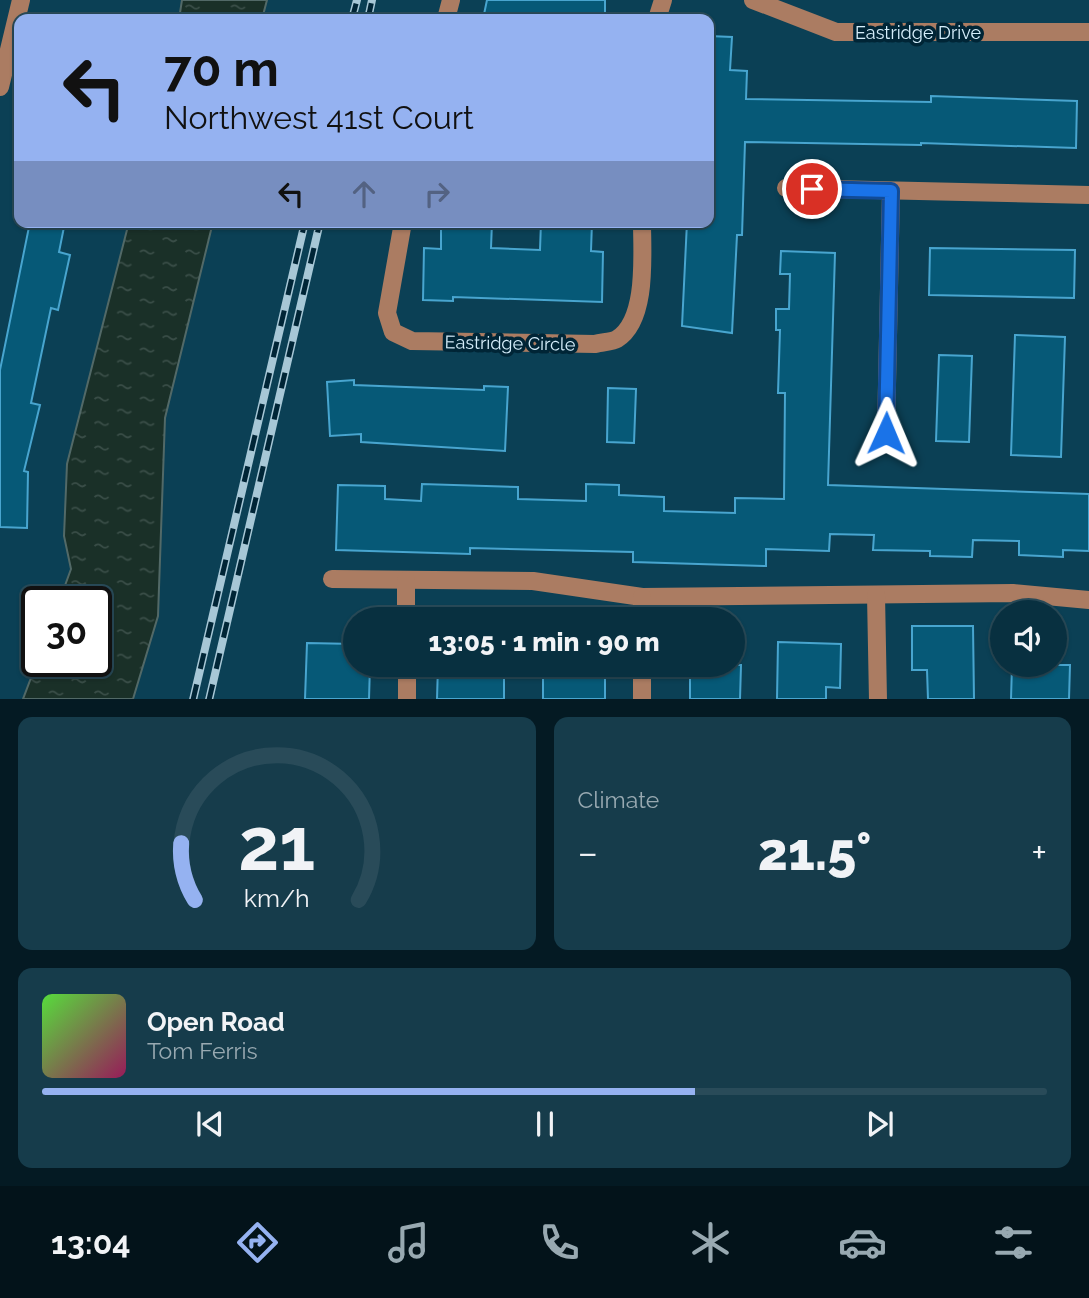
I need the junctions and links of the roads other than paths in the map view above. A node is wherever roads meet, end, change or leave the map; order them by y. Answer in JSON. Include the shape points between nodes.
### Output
{"nodes":[{"id":1,"x":753,"y":0,"type":"edge"},
{"id":2,"x":14,"y":25,"type":"edge"},
{"id":3,"x":1089,"y":32,"type":"edge"},
{"id":4,"x":2,"y":68,"type":"edge"},
{"id":5,"x":0,"y":88,"type":"edge"},
{"id":6,"x":786,"y":188,"type":"dead end"},
{"id":7,"x":891,"y":191,"type":"junction"},
{"id":8,"x":1089,"y":195,"type":"edge"},
{"id":9,"x":402,"y":228,"type":"edge"},
{"id":10,"x":642,"y":228,"type":"edge"},
{"id":11,"x":886,"y":433,"type":"dead end"},
{"id":12,"x":332,"y":579,"type":"dead end"},
{"id":13,"x":406,"y":580,"type":"junction"},
{"id":14,"x":876,"y":595,"type":"junction"},
{"id":15,"x":642,"y":597,"type":"junction"},
{"id":16,"x":1089,"y":600,"type":"edge"},
{"id":17,"x":406,"y":607,"type":"edge"},
{"id":18,"x":642,"y":607,"type":"edge"},
{"id":19,"x":407,"y":677,"type":"edge"},
{"id":20,"x":642,"y":677,"type":"edge"},
{"id":21,"x":407,"y":699,"type":"edge"},
{"id":22,"x":642,"y":699,"type":"edge"},
{"id":23,"x":878,"y":699,"type":"edge"}],
"edges":[{"from":1,"to":3,"type":"street","name":"Eastridge Drive","via":[[836,32]]},
{"from":2,"to":4,"type":"street"},
{"from":4,"to":5,"type":"street"},
{"from":6,"to":7,"type":"street"},
{"from":7,"to":8,"type":"street"},
{"from":7,"to":11,"type":"street"},
{"from":9,"to":10,"type":"street","name":"Eastridge Circle","via":[[387,313],[393,332],[412,341],[596,344],[618,339],[635,318],[641,291]]},
{"from":12,"to":13,"type":"street"},
{"from":13,"to":15,"type":"street","via":[[533,581]]},
{"from":13,"to":17,"type":"street"},
{"from":14,"to":15,"type":"street"},
{"from":14,"to":16,"type":"street","via":[[1037,594]]},
{"from":14,"to":23,"type":"street"},
{"from":15,"to":18,"type":"street"},
{"from":19,"to":21,"type":"street"},
{"from":20,"to":22,"type":"street"}]}
